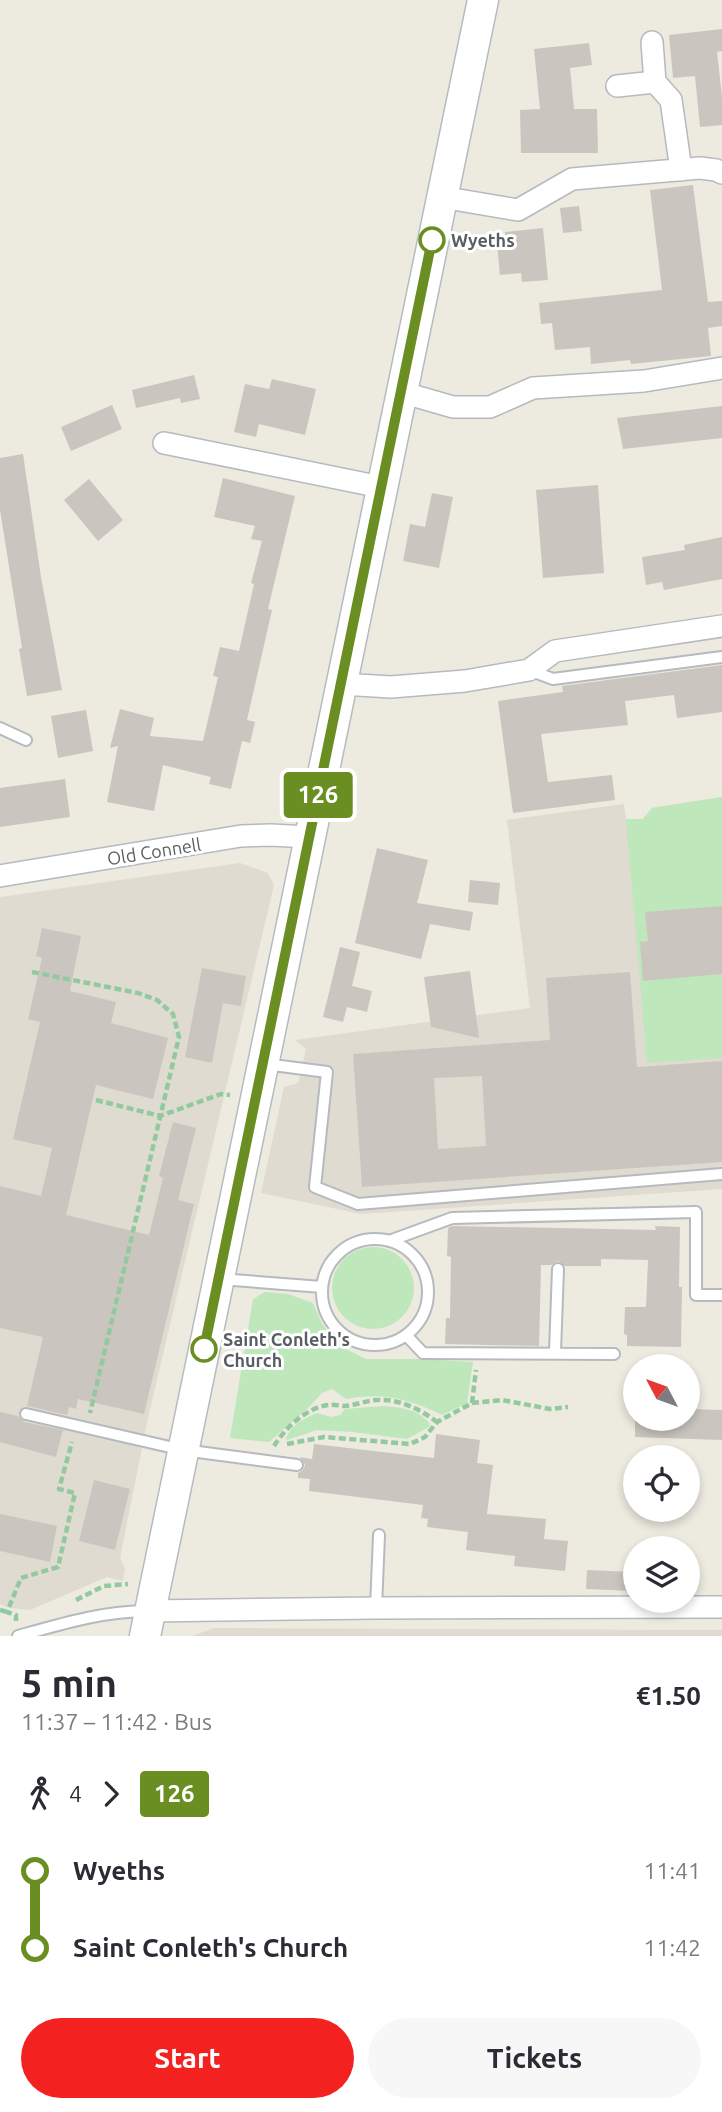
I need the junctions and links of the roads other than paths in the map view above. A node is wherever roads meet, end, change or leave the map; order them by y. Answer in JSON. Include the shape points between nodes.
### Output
{"nodes":[{"id":1,"x":483,"y":0,"type":"edge"},
{"id":2,"x":652,"y":42,"type":"dead end"},
{"id":3,"x":655,"y":82,"type":"junction"},
{"id":4,"x":617,"y":86,"type":"dead end"},
{"id":5,"x":681,"y":170,"type":"junction"},
{"id":6,"x":722,"y":173,"type":"edge"},
{"id":7,"x":441,"y":197,"type":"junction"},
{"id":8,"x":722,"y":368,"type":"edge"},
{"id":9,"x":401,"y":392,"type":"junction"},
{"id":10,"x":164,"y":443,"type":"dead end"},
{"id":11,"x":381,"y":487,"type":"junction"},
{"id":12,"x":722,"y":626,"type":"edge"},
{"id":13,"x":722,"y":657,"type":"edge"},
{"id":14,"x":528,"y":670,"type":"junction"},
{"id":15,"x":341,"y":684,"type":"junction"},
{"id":16,"x":0,"y":728,"type":"edge"},
{"id":17,"x":26,"y":740,"type":"dead end"},
{"id":18,"x":309,"y":837,"type":"junction"},
{"id":19,"x":0,"y":876,"type":"edge"},
{"id":20,"x":262,"y":1064,"type":"junction"},
{"id":21,"x":722,"y":1174,"type":"edge"},
{"id":22,"x":390,"y":1241,"type":"junction"},
{"id":23,"x":558,"y":1269,"type":"dead end"},
{"id":24,"x":218,"y":1279,"type":"junction"},
{"id":25,"x":322,"y":1287,"type":"junction"},
{"id":26,"x":722,"y":1295,"type":"edge"},
{"id":27,"x":406,"y":1335,"type":"junction"},
{"id":28,"x":555,"y":1352,"type":"junction"},
{"id":29,"x":614,"y":1354,"type":"dead end"},
{"id":30,"x":26,"y":1414,"type":"dead end"},
{"id":31,"x":183,"y":1450,"type":"junction"},
{"id":32,"x":297,"y":1465,"type":"dead end"},
{"id":33,"x":379,"y":1535,"type":"dead end"},
{"id":34,"x":722,"y":1607,"type":"edge"},
{"id":35,"x":376,"y":1608,"type":"junction"},
{"id":36,"x":147,"y":1624,"type":"edge"},
{"id":37,"x":17,"y":1631,"type":"edge"}],
"edges":[{"from":1,"to":7,"type":"main road"},
{"from":2,"to":3,"type":"street"},
{"from":3,"to":4,"type":"street"},
{"from":3,"to":5,"type":"street","via":[[671,100]]},
{"from":5,"to":6,"type":"street"},
{"from":5,"to":7,"type":"street","via":[[572,179],[518,210]]},
{"from":7,"to":9,"type":"main road"},
{"from":8,"to":9,"type":"street","via":[[644,381],[533,388],[490,407],[453,407]]},
{"from":9,"to":11,"type":"main road"},
{"from":10,"to":11,"type":"street"},
{"from":11,"to":15,"type":"main road"},
{"from":12,"to":14,"type":"street","via":[[555,651]]},
{"from":13,"to":14,"type":"lane","via":[[553,679]]},
{"from":14,"to":15,"type":"street","via":[[391,687]]},
{"from":15,"to":18,"type":"main road"},
{"from":16,"to":17,"type":"lane"},
{"from":18,"to":19,"type":"street","name":"Old Connell","via":[[241,836]]},
{"from":18,"to":20,"type":"main road"},
{"from":20,"to":21,"type":"lane","via":[[327,1072],[315,1187],[358,1204]]},
{"from":20,"to":24,"type":"main road"},
{"from":22,"to":25,"type":"lane","via":[[360,1241],[341,1251],[328,1266]]},
{"from":22,"to":26,"type":"lane","via":[[452,1217],[696,1212],[696,1295]]},
{"from":22,"to":27,"type":"lane","via":[[418,1261],[428,1290],[422,1317]]},
{"from":23,"to":28,"type":"lane"},
{"from":24,"to":25,"type":"lane"},
{"from":24,"to":31,"type":"main road"},
{"from":25,"to":27,"type":"lane","via":[[329,1320],[351,1339],[376,1345]]},
{"from":27,"to":28,"type":"lane","via":[[423,1353]]},
{"from":28,"to":29,"type":"lane"},
{"from":30,"to":31,"type":"lane"},
{"from":31,"to":32,"type":"lane"},
{"from":31,"to":36,"type":"main road"},
{"from":33,"to":35,"type":"lane"},
{"from":34,"to":35,"type":"street"},
{"from":35,"to":36,"type":"street"},
{"from":36,"to":37,"type":"lane","via":[[123,1611]]}]}
